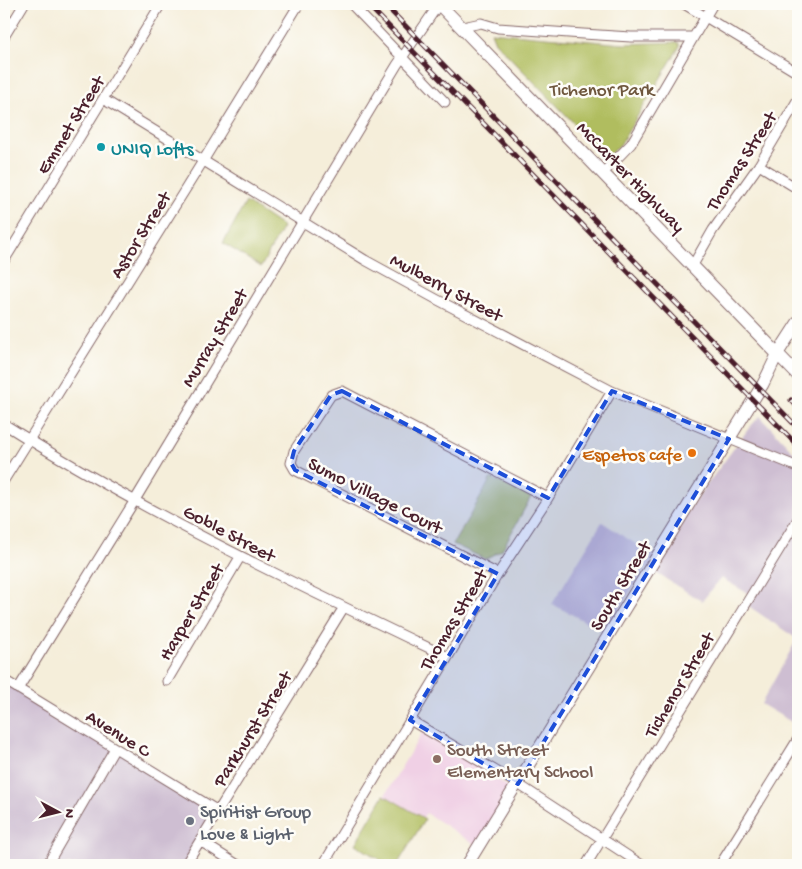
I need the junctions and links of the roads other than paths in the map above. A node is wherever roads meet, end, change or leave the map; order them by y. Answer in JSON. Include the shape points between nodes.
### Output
{"nodes":[{"id":1,"x":24,"y":4,"type":"edge"},
{"id":2,"x":161,"y":4,"type":"edge"},
{"id":3,"x":299,"y":4,"type":"edge"},
{"id":4,"x":351,"y":4,"type":"edge"},
{"id":5,"x":439,"y":4,"type":"edge"},
{"id":6,"x":684,"y":4,"type":"edge"},
{"id":7,"x":713,"y":4,"type":"edge"},
{"id":8,"x":706,"y":17,"type":"junction"},
{"id":9,"x":463,"y":27,"type":"junction"},
{"id":10,"x":4,"y":37,"type":"edge"},
{"id":11,"x":693,"y":37,"type":"junction"},
{"id":12,"x":401,"y":57,"type":"junction"},
{"id":13,"x":798,"y":73,"type":"edge"},
{"id":14,"x":103,"y":99,"type":"junction"},
{"id":15,"x":798,"y":99,"type":"edge"},
{"id":16,"x":445,"y":102,"type":"dead end"},
{"id":17,"x":203,"y":161,"type":"junction"},
{"id":18,"x":759,"y":165,"type":"junction"},
{"id":19,"x":603,"y":174,"type":"junction"},
{"id":20,"x":798,"y":189,"type":"edge"},
{"id":21,"x":302,"y":222,"type":"junction"},
{"id":22,"x":4,"y":261,"type":"edge"},
{"id":23,"x":693,"y":265,"type":"junction"},
{"id":24,"x":798,"y":322,"type":"edge"},
{"id":25,"x":778,"y":353,"type":"junction"},
{"id":26,"x":798,"y":375,"type":"edge"},
{"id":27,"x":612,"y":391,"type":"junction"},
{"id":28,"x":4,"y":424,"type":"edge"},
{"id":29,"x":728,"y":439,"type":"junction"},
{"id":30,"x":29,"y":440,"type":"junction"},
{"id":31,"x":797,"y":466,"type":"edge"},
{"id":32,"x":4,"y":480,"type":"edge"},
{"id":33,"x":548,"y":498,"type":"junction"},
{"id":34,"x":134,"y":500,"type":"junction"},
{"id":35,"x":798,"y":519,"type":"edge"},
{"id":36,"x":240,"y":557,"type":"junction"},
{"id":37,"x":498,"y":574,"type":"junction"},
{"id":38,"x":344,"y":607,"type":"junction"},
{"id":39,"x":448,"y":657,"type":"junction"},
{"id":40,"x":4,"y":680,"type":"edge"},
{"id":41,"x":167,"y":681,"type":"dead end"},
{"id":42,"x":18,"y":689,"type":"junction"},
{"id":43,"x":410,"y":720,"type":"junction"},
{"id":44,"x":798,"y":739,"type":"edge"},
{"id":45,"x":115,"y":748,"type":"junction"},
{"id":46,"x":518,"y":784,"type":"junction"},
{"id":47,"x":218,"y":812,"type":"junction"},
{"id":48,"x":602,"y":840,"type":"junction"},
{"id":49,"x":200,"y":841,"type":"junction"},
{"id":50,"x":47,"y":865,"type":"edge"},
{"id":51,"x":185,"y":865,"type":"edge"},
{"id":52,"x":238,"y":865,"type":"edge"},
{"id":53,"x":323,"y":865,"type":"edge"},
{"id":54,"x":467,"y":865,"type":"edge"},
{"id":55,"x":586,"y":865,"type":"edge"},
{"id":56,"x":642,"y":865,"type":"edge"},
{"id":57,"x":720,"y":865,"type":"edge"}],
"edges":[{"from":1,"to":10,"type":"street"},
{"from":2,"to":14,"type":"street","name":"Emmet Street"},
{"from":3,"to":17,"type":"street","name":"Astor Street"},
{"from":4,"to":12,"type":"street"},
{"from":5,"to":9,"type":"main road","name":"McCarter Highway"},
{"from":5,"to":12,"type":"street","name":"Murray Street"},
{"from":6,"to":8,"type":"street"},
{"from":7,"to":8,"type":"street"},
{"from":8,"to":11,"type":"street"},
{"from":8,"to":13,"type":"street"},
{"from":9,"to":11,"type":"street","via":[[481,23],[498,28],[631,38]]},
{"from":9,"to":19,"type":"main road","name":"McCarter Highway"},
{"from":11,"to":19,"type":"street","via":[[631,144]]},
{"from":12,"to":16,"type":"street"},
{"from":12,"to":21,"type":"street","name":"Murray Street"},
{"from":14,"to":17,"type":"street","name":"Mulberry Street"},
{"from":14,"to":22,"type":"street","name":"Emmet Street"},
{"from":15,"to":18,"type":"street","name":"Thomas Street"},
{"from":17,"to":21,"type":"street","name":"Mulberry Street"},
{"from":17,"to":30,"type":"street","name":"Astor Street"},
{"from":18,"to":20,"type":"street"},
{"from":18,"to":23,"type":"street","name":"Thomas Street"},
{"from":19,"to":23,"type":"main road","name":"McCarter Highway"},
{"from":21,"to":27,"type":"street","name":"Mulberry Street","via":[[364,260]]},
{"from":21,"to":34,"type":"street","name":"Murray Street"},
{"from":23,"to":25,"type":"main road","name":"McCarter Highway"},
{"from":24,"to":25,"type":"main road","name":"South Street"},
{"from":25,"to":26,"type":"main road","name":"McCarter Highway"},
{"from":25,"to":29,"type":"main road","name":"South Street"},
{"from":27,"to":29,"type":"street","name":"Mulberry Street"},
{"from":27,"to":33,"type":"street","name":"Thomas Street"},
{"from":28,"to":30,"type":"street","name":"Goble Street"},
{"from":29,"to":31,"type":"street","name":"Mulberry Street"},
{"from":29,"to":46,"type":"main road","name":"South Street"},
{"from":30,"to":32,"type":"street","name":"Astor Street"},
{"from":30,"to":34,"type":"street","name":"Goble Street"},
{"from":33,"to":37,"type":"street","name":"Thomas Street"},
{"from":33,"to":37,"type":"street","name":"Sumo Village Court","via":[[342,392],[331,396],[294,451],[291,463],[295,470]]},
{"from":34,"to":36,"type":"street","name":"Goble Street"},
{"from":34,"to":42,"type":"street","name":"Murray Street"},
{"from":35,"to":48,"type":"street","name":"Tichenor Street"},
{"from":36,"to":38,"type":"street","name":"Goble Street"},
{"from":36,"to":41,"type":"street","name":"Harper Street"},
{"from":37,"to":39,"type":"street","name":"Thomas Street"},
{"from":38,"to":39,"type":"street","name":"Goble Street"},
{"from":38,"to":47,"type":"street","name":"Parkhurst Street"},
{"from":39,"to":43,"type":"street","name":"Thomas Street"},
{"from":40,"to":42,"type":"street","name":"Avenue C"},
{"from":42,"to":45,"type":"street","name":"Avenue C"},
{"from":43,"to":46,"type":"street"},
{"from":43,"to":53,"type":"street","name":"Thomas Street"},
{"from":44,"to":57,"type":"street"},
{"from":45,"to":47,"type":"street","name":"Avenue C"},
{"from":45,"to":50,"type":"street"},
{"from":46,"to":48,"type":"street"},
{"from":46,"to":54,"type":"main road","name":"South Street"},
{"from":47,"to":49,"type":"street","name":"Parkhurst Street"},
{"from":48,"to":55,"type":"street","name":"Tichenor Street"},
{"from":48,"to":56,"type":"street"},
{"from":49,"to":51,"type":"street","name":"Parkhurst Street"},
{"from":49,"to":52,"type":"street"}]}
